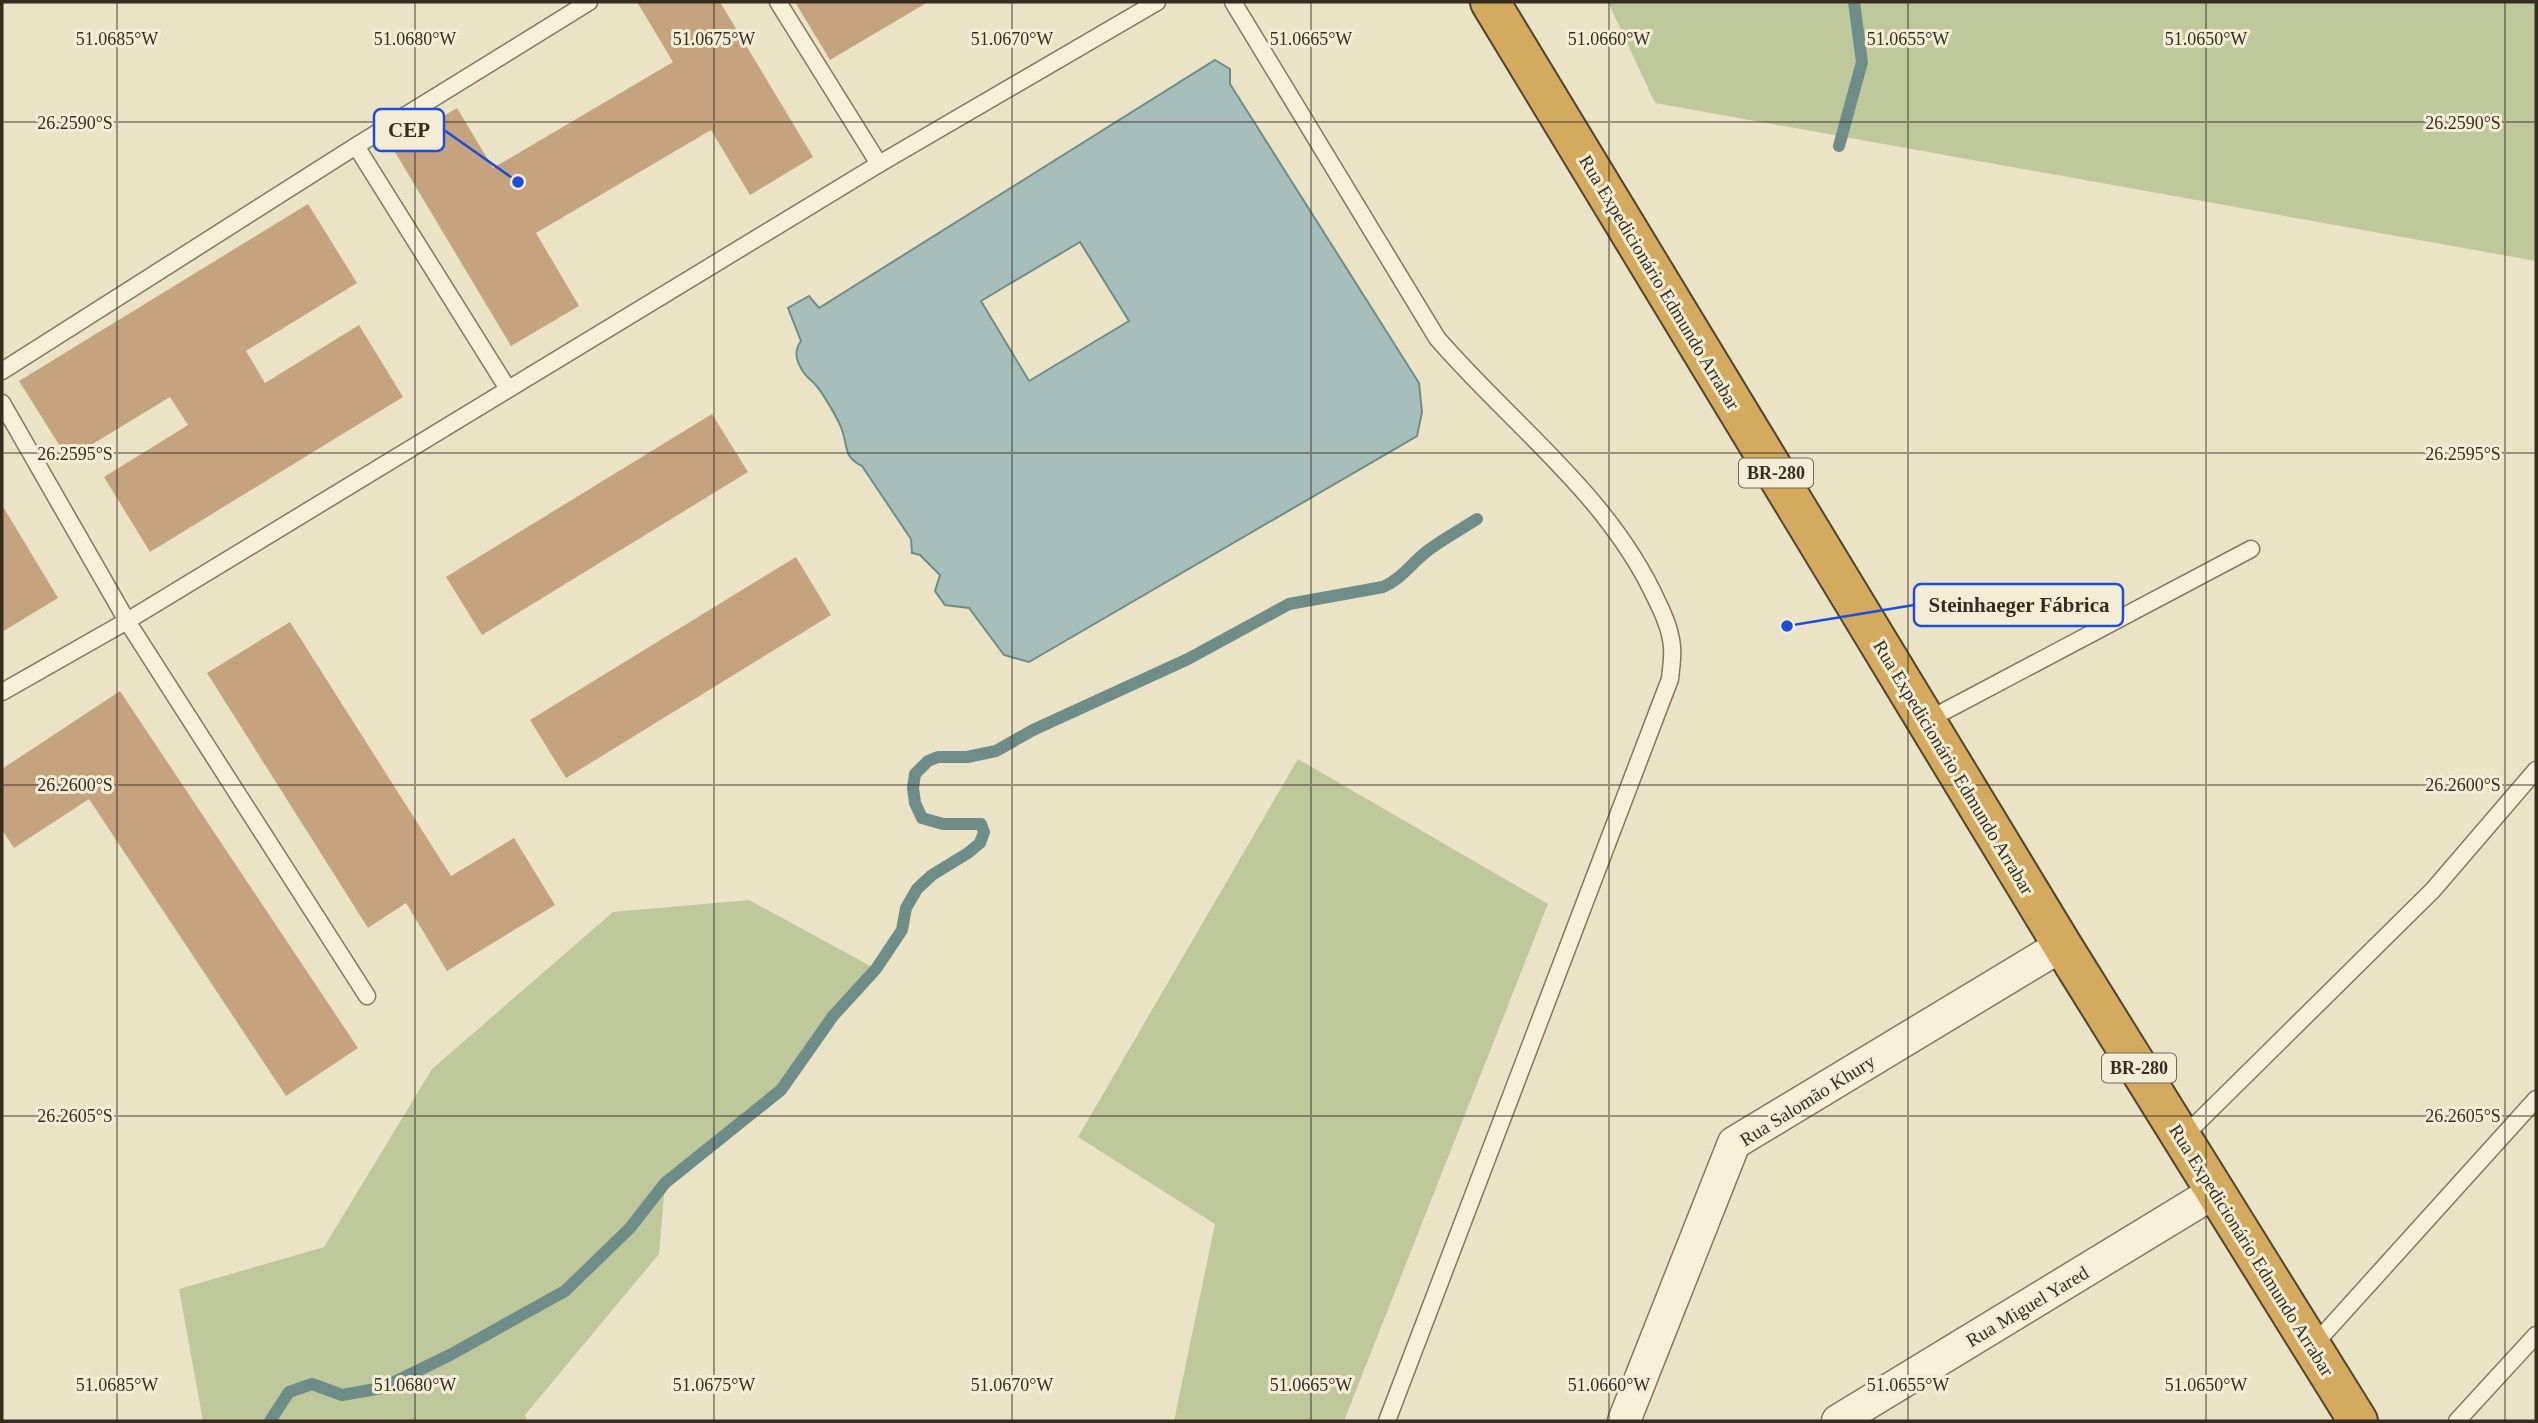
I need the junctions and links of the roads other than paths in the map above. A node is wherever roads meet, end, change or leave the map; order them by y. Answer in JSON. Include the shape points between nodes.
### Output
{"nodes":[{"id":1,"x":589,"y":2,"type":"edge"},
{"id":2,"x":778,"y":2,"type":"edge"},
{"id":3,"x":1157,"y":2,"type":"edge"},
{"id":4,"x":1233,"y":2,"type":"edge"},
{"id":5,"x":1490,"y":2,"type":"edge"},
{"id":6,"x":356,"y":146,"type":"junction"},
{"id":7,"x":879,"y":164,"type":"junction"},
{"id":8,"x":2,"y":371,"type":"edge"},
{"id":9,"x":508,"y":389,"type":"junction"},
{"id":10,"x":2,"y":403,"type":"edge"},
{"id":11,"x":2251,"y":549,"type":"dead end"},
{"id":12,"x":127,"y":621,"type":"junction"},
{"id":13,"x":2,"y":692,"type":"edge"},
{"id":14,"x":1926,"y":721,"type":"junction"},
{"id":15,"x":2536,"y":770,"type":"edge"},
{"id":16,"x":2062,"y":945,"type":"junction"},
{"id":17,"x":367,"y":996,"type":"dead end"},
{"id":18,"x":2536,"y":1099,"type":"edge"},
{"id":19,"x":2183,"y":1138,"type":"junction"},
{"id":20,"x":2216,"y":1191,"type":"junction"},
{"id":21,"x":2536,"y":1335,"type":"edge"},
{"id":22,"x":2312,"y":1347,"type":"junction"},
{"id":23,"x":1387,"y":1421,"type":"edge"},
{"id":24,"x":1624,"y":1421,"type":"edge"},
{"id":25,"x":1838,"y":1421,"type":"edge"},
{"id":26,"x":2358,"y":1421,"type":"edge"},
{"id":27,"x":2457,"y":1421,"type":"edge"}],
"edges":[{"from":1,"to":6,"type":"lane"},
{"from":2,"to":7,"type":"lane"},
{"from":3,"to":7,"type":"lane"},
{"from":4,"to":23,"type":"lane","via":[[1437,338],[1589,497],[1626,544],[1665,618],[1672,646],[1670,679]]},
{"from":5,"to":14,"type":"highway","name":"Rua Expedicionário Edmundo Arrabar","number":"BR-280"},
{"from":6,"to":8,"type":"lane"},
{"from":6,"to":9,"type":"lane"},
{"from":7,"to":9,"type":"lane"},
{"from":9,"to":12,"type":"lane"},
{"from":10,"to":12,"type":"lane"},
{"from":11,"to":14,"type":"lane"},
{"from":12,"to":13,"type":"lane"},
{"from":12,"to":17,"type":"lane"},
{"from":14,"to":16,"type":"highway","name":"Rua Expedicionário Edmundo Arrabar","number":"BR-280"},
{"from":15,"to":19,"type":"lane","via":[[2432,890]]},
{"from":16,"to":19,"type":"highway","name":"Rua Expedicionário Edmundo Arrabar","number":"BR-280"},
{"from":16,"to":24,"type":"street","name":"Rua Salomão Khury","via":[[1734,1143]]},
{"from":18,"to":22,"type":"lane"},
{"from":19,"to":20,"type":"highway","name":"Rua Expedicionário Edmundo Arrabar","number":"BR-280"},
{"from":20,"to":22,"type":"highway","name":"Rua Expedicionário Edmundo Arrabar","number":"BR-280"},
{"from":20,"to":25,"type":"street","name":"Rua Miguel Yared"},
{"from":21,"to":27,"type":"lane"},
{"from":22,"to":26,"type":"highway","name":"Rua Expedicionário Edmundo Arrabar","number":"BR-280"}]}
